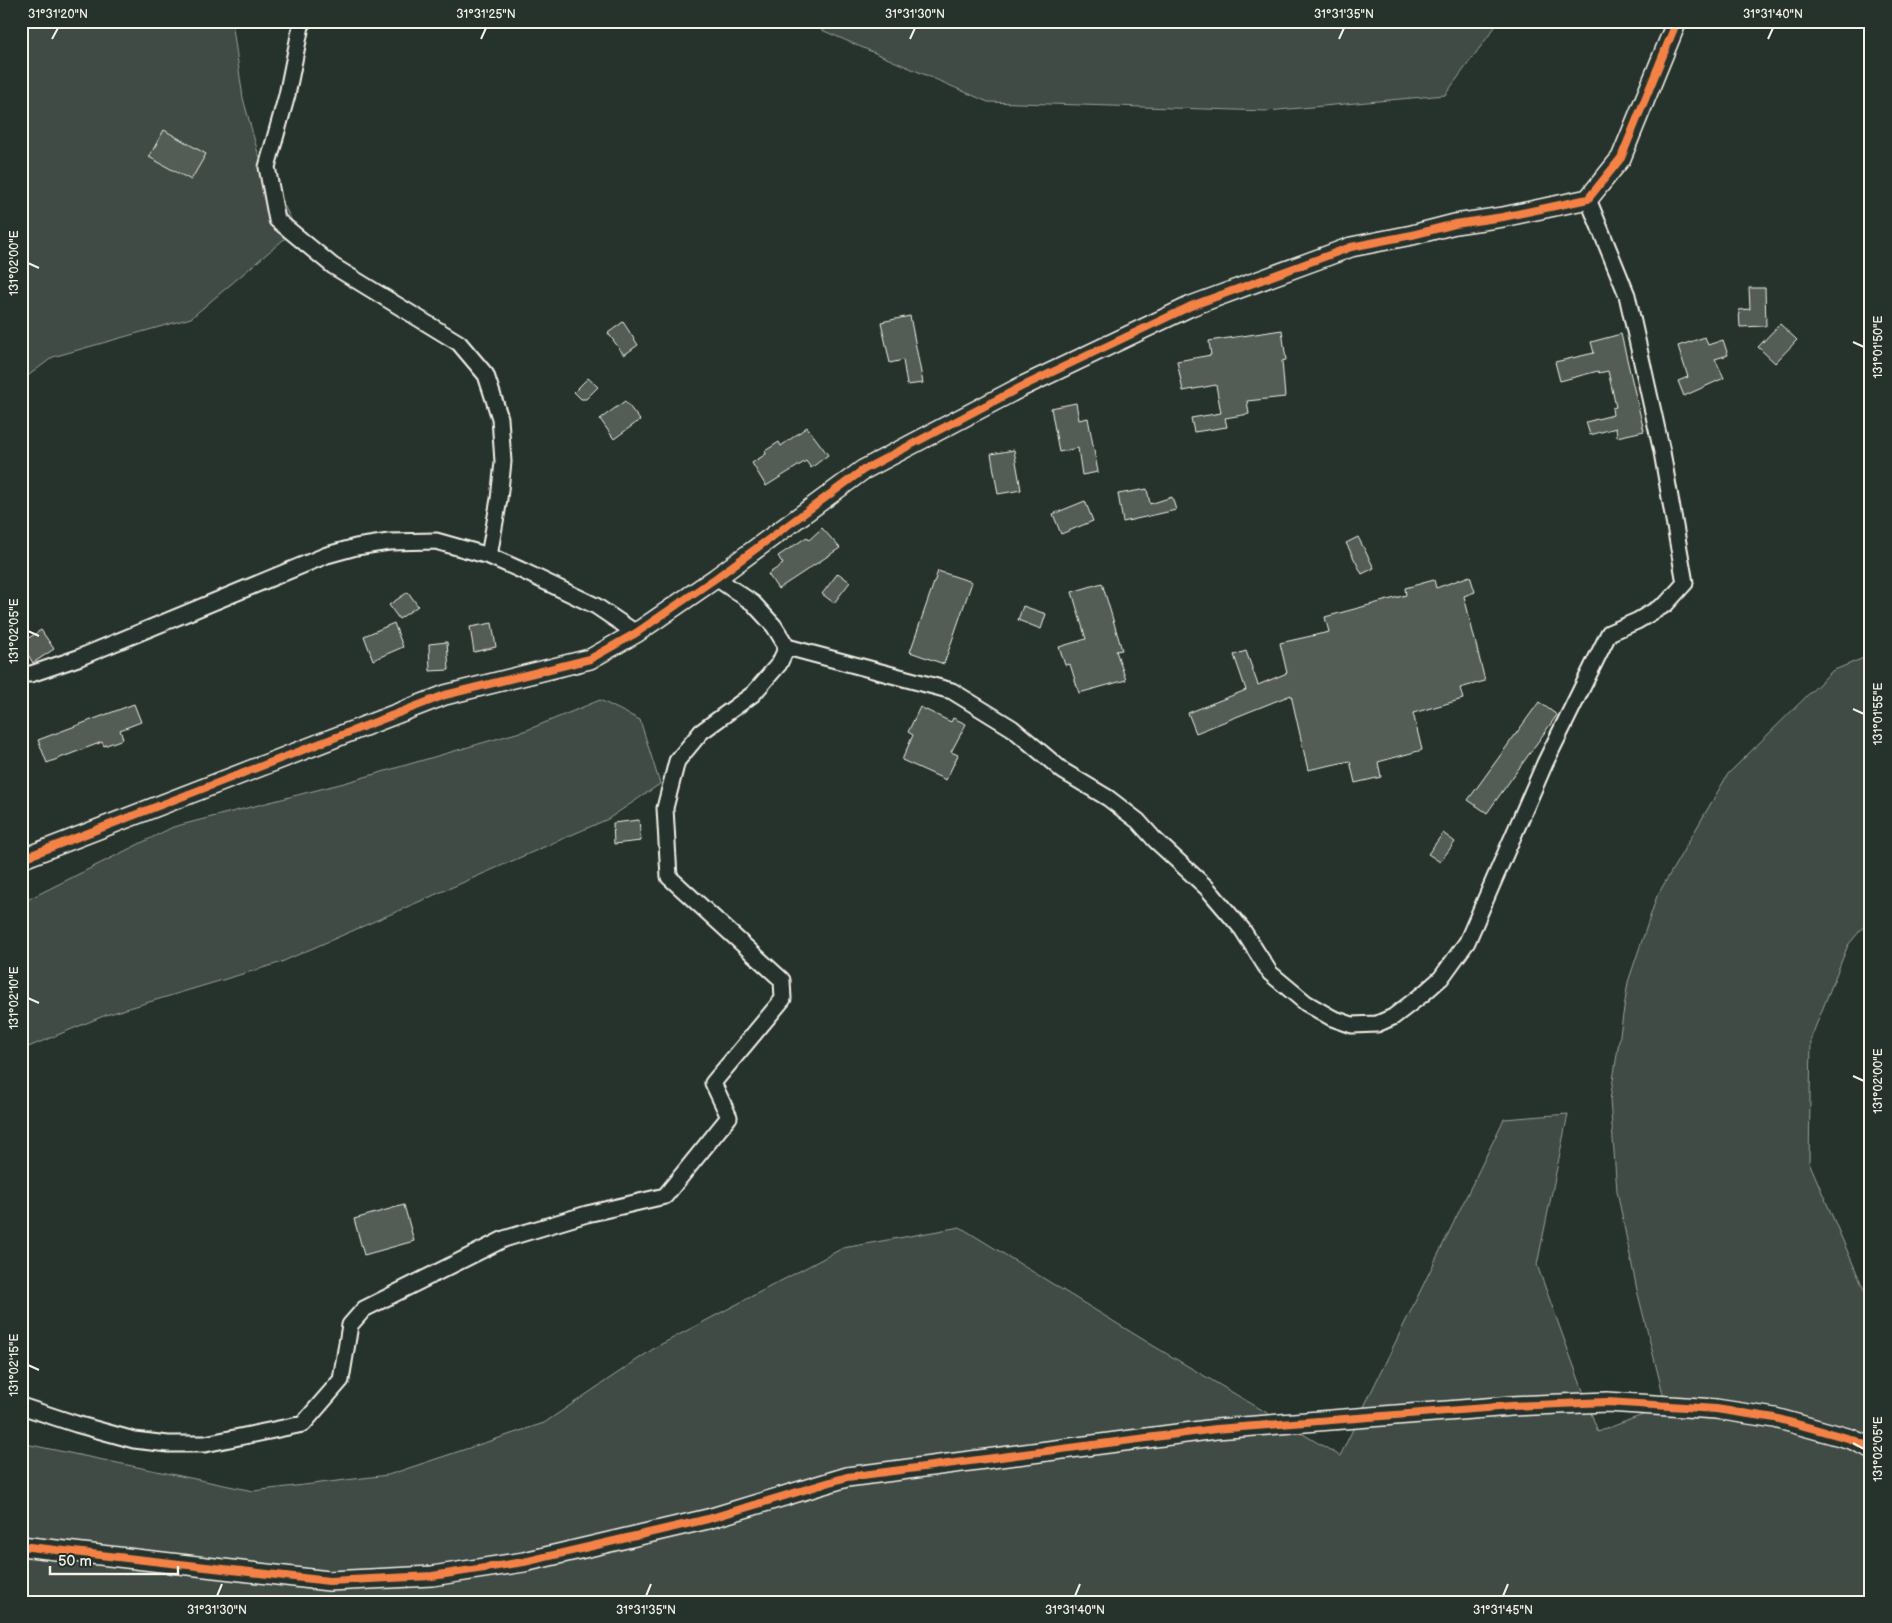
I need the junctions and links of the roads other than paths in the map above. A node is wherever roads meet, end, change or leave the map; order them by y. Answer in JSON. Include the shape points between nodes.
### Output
{"nodes":[{"id":1,"x":302,"y":21,"type":"edge"},
{"id":2,"x":1677,"y":21,"type":"edge"},
{"id":3,"x":1588,"y":199,"type":"junction"},
{"id":4,"x":489,"y":556,"type":"junction"},
{"id":5,"x":716,"y":578,"type":"junction"},
{"id":6,"x":636,"y":633,"type":"junction"},
{"id":7,"x":787,"y":647,"type":"junction"},
{"id":8,"x":21,"y":674,"type":"edge"},
{"id":9,"x":21,"y":859,"type":"edge"},
{"id":10,"x":21,"y":1406,"type":"edge"},
{"id":11,"x":1871,"y":1448,"type":"edge"},
{"id":12,"x":21,"y":1546,"type":"edge"}],
"edges":[{"from":1,"to":4,"type":"street","via":[[287,95],[267,167],[277,220],[333,266],[459,343],[486,375],[500,418],[503,462]]},
{"from":2,"to":3,"type":"street","via":[[1621,158]]},
{"from":3,"to":5,"type":"street","via":[[1351,247],[1191,306],[1021,387],[863,470]]},
{"from":3,"to":7,"type":"street","via":[[1627,296],[1662,452],[1686,583],[1666,604],[1610,633],[1545,763],[1466,942],[1441,978],[1393,1017],[1377,1024],[1352,1025],[1306,1003],[1270,973],[1242,929],[1207,888],[1138,821],[1063,771],[1012,728],[952,690]]},
{"from":4,"to":6,"type":"street","via":[[596,606]]},
{"from":4,"to":8,"type":"street","via":[[436,541],[389,542],[327,555],[78,658],[31,674]]},
{"from":5,"to":6,"type":"street"},
{"from":5,"to":7,"type":"street","via":[[753,603],[774,626]]},
{"from":6,"to":9,"type":"street","via":[[590,659],[445,695]]},
{"from":7,"to":10,"type":"street","via":[[779,664],[753,694],[701,732],[677,761],[665,808],[669,877],[782,980],[783,998],[713,1083],[729,1117],[665,1196],[504,1238],[364,1309],[350,1325],[341,1380],[302,1424],[205,1444],[168,1444],[134,1440]]},
{"from":11,"to":12,"type":"street","via":[[1851,1439],[1775,1418],[1716,1409],[1607,1402],[1511,1406],[1216,1429],[847,1478],[708,1519],[524,1562],[432,1576],[329,1581]]}]}
